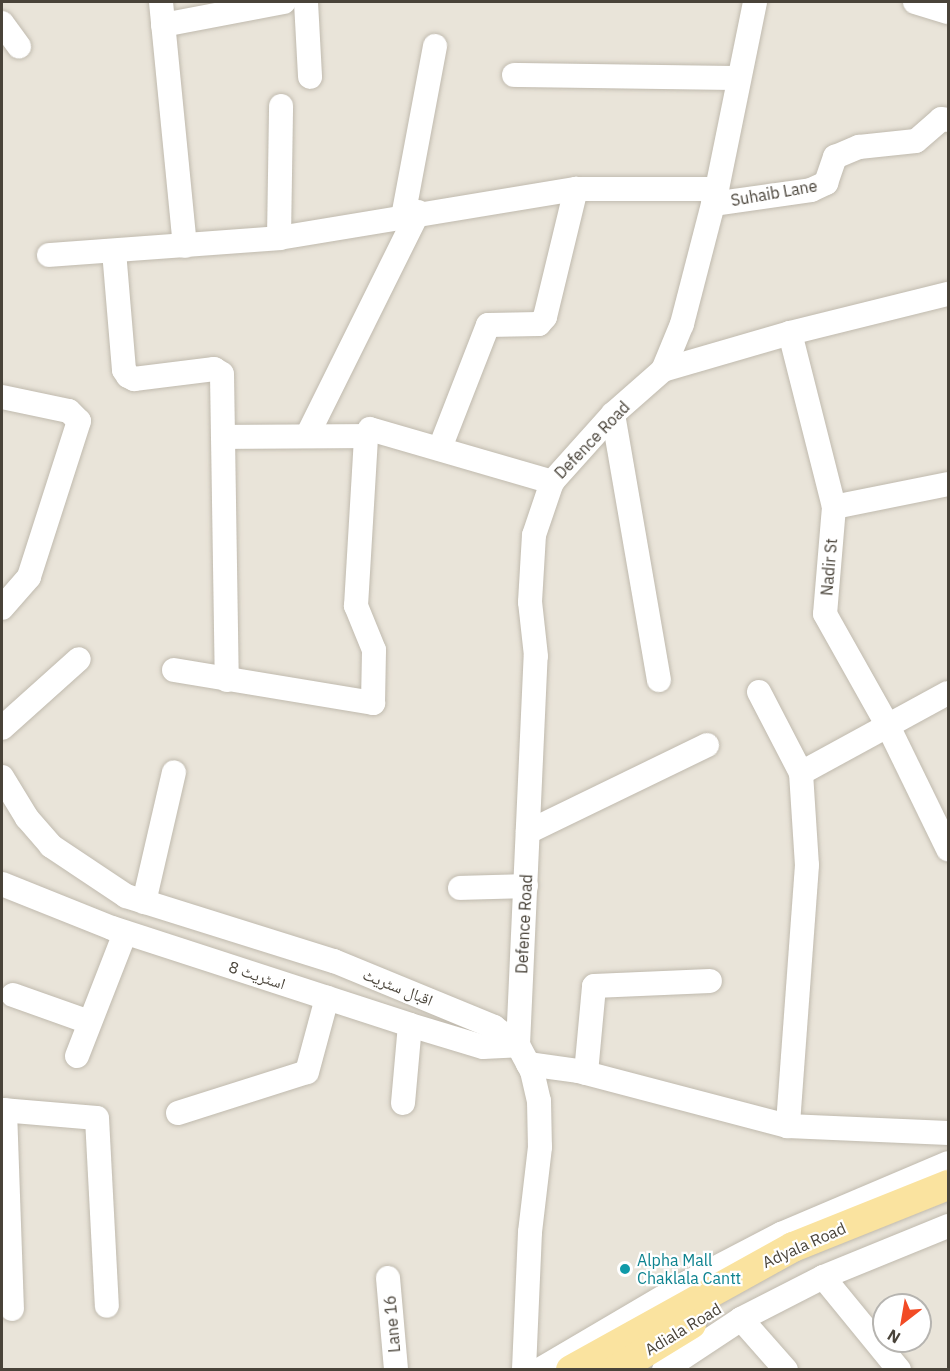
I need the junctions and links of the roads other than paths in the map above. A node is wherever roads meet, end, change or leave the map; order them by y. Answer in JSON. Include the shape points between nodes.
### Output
{"nodes":[{"id":1,"x":284,"y":2,"type":"edge"},
{"id":2,"x":306,"y":2,"type":"edge"},
{"id":3,"x":755,"y":2,"type":"edge"},
{"id":4,"x":915,"y":2,"type":"edge"},
{"id":5,"x":948,"y":12,"type":"edge"},
{"id":6,"x":162,"y":13,"type":"edge"},
{"id":7,"x":2,"y":23,"type":"edge"},
{"id":8,"x":435,"y":45,"type":"dead end"},
{"id":9,"x":19,"y":46,"type":"dead end"},
{"id":10,"x":514,"y":75,"type":"dead end"},
{"id":11,"x":310,"y":77,"type":"dead end"},
{"id":12,"x":739,"y":78,"type":"junction"},
{"id":13,"x":281,"y":106,"type":"dead end"},
{"id":14,"x":948,"y":120,"type":"edge"},
{"id":15,"x":576,"y":189,"type":"junction"},
{"id":16,"x":715,"y":196,"type":"junction"},
{"id":17,"x":410,"y":214,"type":"junction"},
{"id":18,"x":279,"y":238,"type":"junction"},
{"id":19,"x":185,"y":246,"type":"junction"},
{"id":20,"x":114,"y":251,"type":"junction"},
{"id":21,"x":49,"y":255,"type":"dead end"},
{"id":22,"x":948,"y":294,"type":"edge"},
{"id":23,"x":790,"y":333,"type":"junction"},
{"id":24,"x":663,"y":370,"type":"junction"},
{"id":25,"x":2,"y":397,"type":"edge"},
{"id":26,"x":613,"y":414,"type":"junction"},
{"id":27,"x":308,"y":436,"type":"junction"},
{"id":28,"x":366,"y":436,"type":"junction"},
{"id":29,"x":223,"y":437,"type":"junction"},
{"id":30,"x":440,"y":448,"type":"junction"},
{"id":31,"x":552,"y":482,"type":"junction"},
{"id":32,"x":948,"y":484,"type":"edge"},
{"id":33,"x":834,"y":507,"type":"junction"},
{"id":34,"x":2,"y":608,"type":"edge"},
{"id":35,"x":79,"y":659,"type":"dead end"},
{"id":36,"x":174,"y":670,"type":"dead end"},
{"id":37,"x":227,"y":680,"type":"junction"},
{"id":38,"x":659,"y":680,"type":"dead end"},
{"id":39,"x":759,"y":692,"type":"dead end"},
{"id":40,"x":948,"y":693,"type":"edge"},
{"id":41,"x":2,"y":728,"type":"edge"},
{"id":42,"x":889,"y":728,"type":"junction"},
{"id":43,"x":707,"y":745,"type":"dead end"},
{"id":44,"x":174,"y":772,"type":"dead end"},
{"id":45,"x":801,"y":773,"type":"junction"},
{"id":46,"x":2,"y":777,"type":"edge"},
{"id":47,"x":528,"y":832,"type":"junction"},
{"id":48,"x":948,"y":849,"type":"edge"},
{"id":49,"x":2,"y":884,"type":"edge"},
{"id":50,"x":526,"y":886,"type":"junction"},
{"id":51,"x":460,"y":888,"type":"dead end"},
{"id":52,"x":144,"y":902,"type":"junction"},
{"id":53,"x":125,"y":933,"type":"junction"},
{"id":54,"x":710,"y":981,"type":"dead end"},
{"id":55,"x":13,"y":994,"type":"dead end"},
{"id":56,"x":327,"y":998,"type":"junction"},
{"id":57,"x":89,"y":1023,"type":"junction"},
{"id":58,"x":410,"y":1025,"type":"junction"},
{"id":59,"x":523,"y":1055,"type":"junction"},
{"id":60,"x":77,"y":1056,"type":"dead end"},
{"id":61,"x":585,"y":1073,"type":"junction"},
{"id":62,"x":403,"y":1103,"type":"dead end"},
{"id":63,"x":3,"y":1110,"type":"edge"},
{"id":64,"x":178,"y":1113,"type":"dead end"},
{"id":65,"x":788,"y":1126,"type":"junction"},
{"id":66,"x":948,"y":1133,"type":"edge"},
{"id":67,"x":948,"y":1163,"type":"edge"},
{"id":68,"x":948,"y":1185,"type":"edge"},
{"id":69,"x":948,"y":1202,"type":"edge"},
{"id":70,"x":948,"y":1226,"type":"edge"},
{"id":71,"x":823,"y":1277,"type":"junction"},
{"id":72,"x":388,"y":1278,"type":"dead end"},
{"id":73,"x":106,"y":1306,"type":"dead end"},
{"id":74,"x":12,"y":1309,"type":"dead end"},
{"id":75,"x":741,"y":1318,"type":"junction"},
{"id":76,"x":396,"y":1370,"type":"edge"},
{"id":77,"x":524,"y":1370,"type":"edge"},
{"id":78,"x":539,"y":1370,"type":"edge"},
{"id":79,"x":571,"y":1370,"type":"edge"},
{"id":80,"x":616,"y":1370,"type":"edge"},
{"id":81,"x":664,"y":1370,"type":"edge"},
{"id":82,"x":786,"y":1370,"type":"edge"},
{"id":83,"x":899,"y":1370,"type":"edge"}],
"edges":[{"from":1,"to":6,"type":"street"},
{"from":2,"to":11,"type":"street"},
{"from":3,"to":12,"type":"street","name":"Defence Road"},
{"from":4,"to":5,"type":"street"},
{"from":6,"to":19,"type":"street"},
{"from":7,"to":9,"type":"street"},
{"from":8,"to":17,"type":"street"},
{"from":10,"to":12,"type":"street"},
{"from":12,"to":16,"type":"street","name":"Defence Road"},
{"from":13,"to":18,"type":"street"},
{"from":14,"to":16,"type":"street","name":"Suhaib Lane","via":[[941,119],[916,141],[859,147],[836,157],[826,183],[811,190]]},
{"from":15,"to":16,"type":"street","name":"Suhaib Lane"},
{"from":15,"to":17,"type":"street","name":"Suhaib Lane"},
{"from":15,"to":30,"type":"street","via":[[545,317],[539,324],[488,325]]},
{"from":16,"to":24,"type":"street","name":"Defence Road","via":[[682,324]]},
{"from":17,"to":18,"type":"street","name":"Suhaib Lane"},
{"from":17,"to":27,"type":"street"},
{"from":18,"to":19,"type":"street","name":"Suhaib Lane"},
{"from":19,"to":20,"type":"street","name":"Suhaib Lane"},
{"from":20,"to":21,"type":"street","name":"Suhaib Lane"},
{"from":20,"to":29,"type":"street","via":[[124,370],[134,379],[220,370]]},
{"from":22,"to":23,"type":"street"},
{"from":23,"to":24,"type":"street"},
{"from":23,"to":33,"type":"street","name":"Nadir St"},
{"from":24,"to":26,"type":"street","name":"Defence Road"},
{"from":25,"to":34,"type":"street","via":[[69,411],[79,421],[29,577]]},
{"from":26,"to":31,"type":"street","name":"Defence Road"},
{"from":26,"to":38,"type":"street"},
{"from":27,"to":28,"type":"street"},
{"from":27,"to":29,"type":"street"},
{"from":28,"to":30,"type":"street","via":[[370,429],[378,429]]},
{"from":28,"to":37,"type":"street","via":[[356,606],[374,650],[373,703]]},
{"from":29,"to":37,"type":"street"},
{"from":30,"to":31,"type":"street"},
{"from":31,"to":47,"type":"street","name":"Defence Road","via":[[534,535],[530,591],[536,656]]},
{"from":32,"to":33,"type":"street"},
{"from":33,"to":42,"type":"street","name":"Nadir St","via":[[825,614]]},
{"from":35,"to":41,"type":"street"},
{"from":36,"to":37,"type":"street"},
{"from":39,"to":45,"type":"street"},
{"from":40,"to":42,"type":"street"},
{"from":42,"to":45,"type":"street"},
{"from":42,"to":48,"type":"street","name":"Nadir St"},
{"from":43,"to":47,"type":"street"},
{"from":44,"to":52,"type":"street"},
{"from":45,"to":65,"type":"street","via":[[807,865]]},
{"from":46,"to":52,"type":"street","name":"اقبال سٹریٹ","via":[[27,818],[51,846],[126,896]]},
{"from":47,"to":50,"type":"street","name":"Defence Road"},
{"from":49,"to":53,"type":"street","name":"اسٹریٹ 8"},
{"from":50,"to":51,"type":"street"},
{"from":50,"to":59,"type":"street","name":"Defence Road"},
{"from":52,"to":59,"type":"street","name":"اقبال سٹریٹ","via":[[334,961],[494,1027]]},
{"from":53,"to":56,"type":"street","name":"اسٹریٹ 8"},
{"from":53,"to":57,"type":"street"},
{"from":54,"to":61,"type":"street","via":[[594,986]]},
{"from":55,"to":57,"type":"street"},
{"from":56,"to":58,"type":"street","name":"اسٹریٹ 8"},
{"from":56,"to":64,"type":"street","via":[[307,1072]]},
{"from":57,"to":60,"type":"street"},
{"from":58,"to":59,"type":"street","name":"اسٹریٹ 8"},
{"from":58,"to":62,"type":"street"},
{"from":59,"to":61,"type":"street","name":"اسٹریٹ 8"},
{"from":59,"to":77,"type":"street","via":[[539,1101],[540,1147],[530,1232]]},
{"from":61,"to":65,"type":"street","name":"اسٹریٹ 8"},
{"from":63,"to":73,"type":"street","via":[[97,1118]]},
{"from":63,"to":74,"type":"street"},
{"from":65,"to":66,"type":"street","name":"اسٹریٹ 8"},
{"from":67,"to":78,"type":"street","via":[[781,1234],[688,1282]]},
{"from":68,"to":79,"type":"main road","name":"Adyala Road","via":[[794,1247]]},
{"from":69,"to":80,"type":"main road","name":"Adiala Road","via":[[839,1248],[724,1305]]},
{"from":70,"to":71,"type":"street"},
{"from":71,"to":75,"type":"street"},
{"from":71,"to":83,"type":"street"},
{"from":72,"to":76,"type":"street","name":"Lane 16"},
{"from":75,"to":81,"type":"street"},
{"from":75,"to":82,"type":"street"}]}
